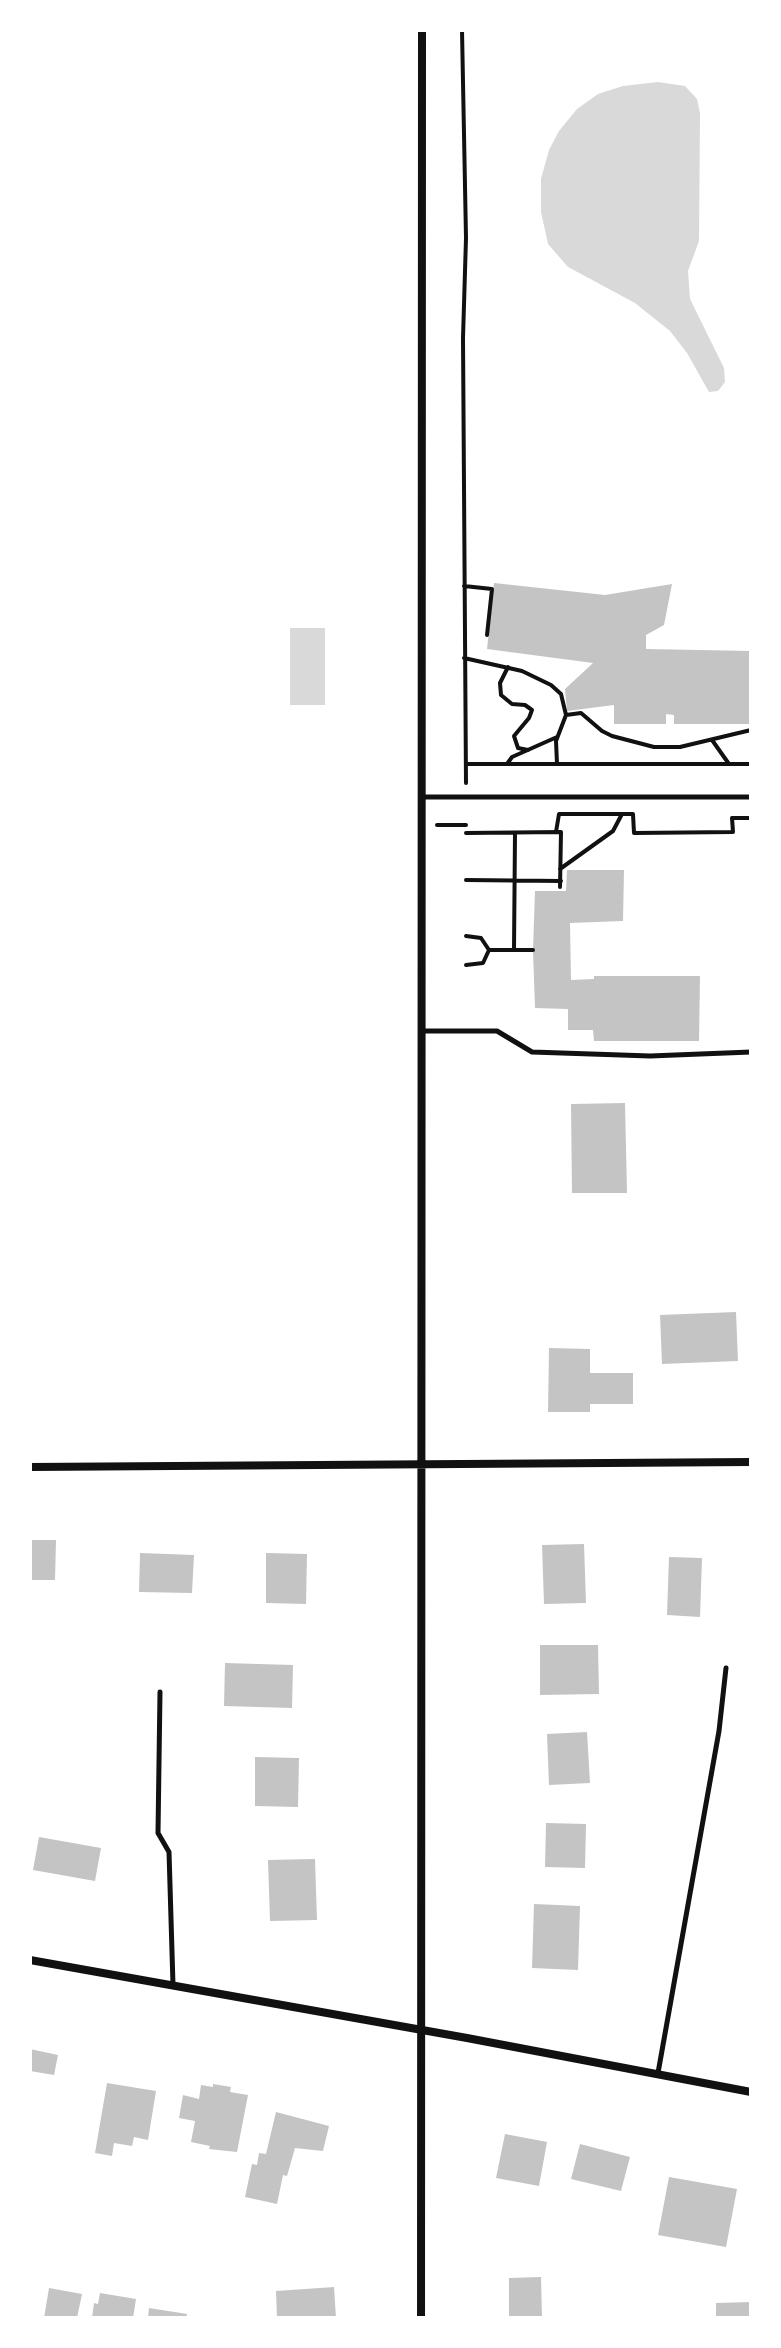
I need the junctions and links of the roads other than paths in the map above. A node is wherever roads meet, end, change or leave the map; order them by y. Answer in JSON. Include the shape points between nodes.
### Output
{"nodes":[{"id":1,"x":422,"y":30,"type":"edge"},
{"id":2,"x":422,"y":797,"type":"junction"},
{"id":3,"x":751,"y":797,"type":"edge"},
{"id":4,"x":422,"y":1031,"type":"junction"},
{"id":5,"x":751,"y":1052,"type":"edge"},
{"id":6,"x":751,"y":1462,"type":"edge"},
{"id":7,"x":422,"y":1465,"type":"junction"},
{"id":8,"x":30,"y":1467,"type":"edge"},
{"id":9,"x":726,"y":1668,"type":"dead end"},
{"id":10,"x":160,"y":1692,"type":"dead end"},
{"id":11,"x":30,"y":1960,"type":"edge"},
{"id":12,"x":173,"y":1986,"type":"junction"},
{"id":13,"x":420,"y":2030,"type":"junction"},
{"id":14,"x":658,"y":2073,"type":"junction"},
{"id":15,"x":751,"y":2092,"type":"edge"},
{"id":16,"x":421,"y":2318,"type":"edge"}],
"edges":[{"from":1,"to":2,"type":"street"},
{"from":2,"to":3,"type":"lane"},
{"from":2,"to":4,"type":"street"},
{"from":4,"to":5,"type":"lane","via":[[497,1031],[532,1052]]},
{"from":4,"to":7,"type":"street"},
{"from":6,"to":7,"type":"street"},
{"from":7,"to":8,"type":"street"},
{"from":7,"to":13,"type":"street"},
{"from":9,"to":14,"type":"lane"},
{"from":10,"to":12,"type":"lane","via":[[158,1833],[169,1852]]},
{"from":11,"to":12,"type":"street"},
{"from":12,"to":13,"type":"street"},
{"from":13,"to":14,"type":"street"},
{"from":13,"to":16,"type":"street"},
{"from":14,"to":15,"type":"street"}]}
